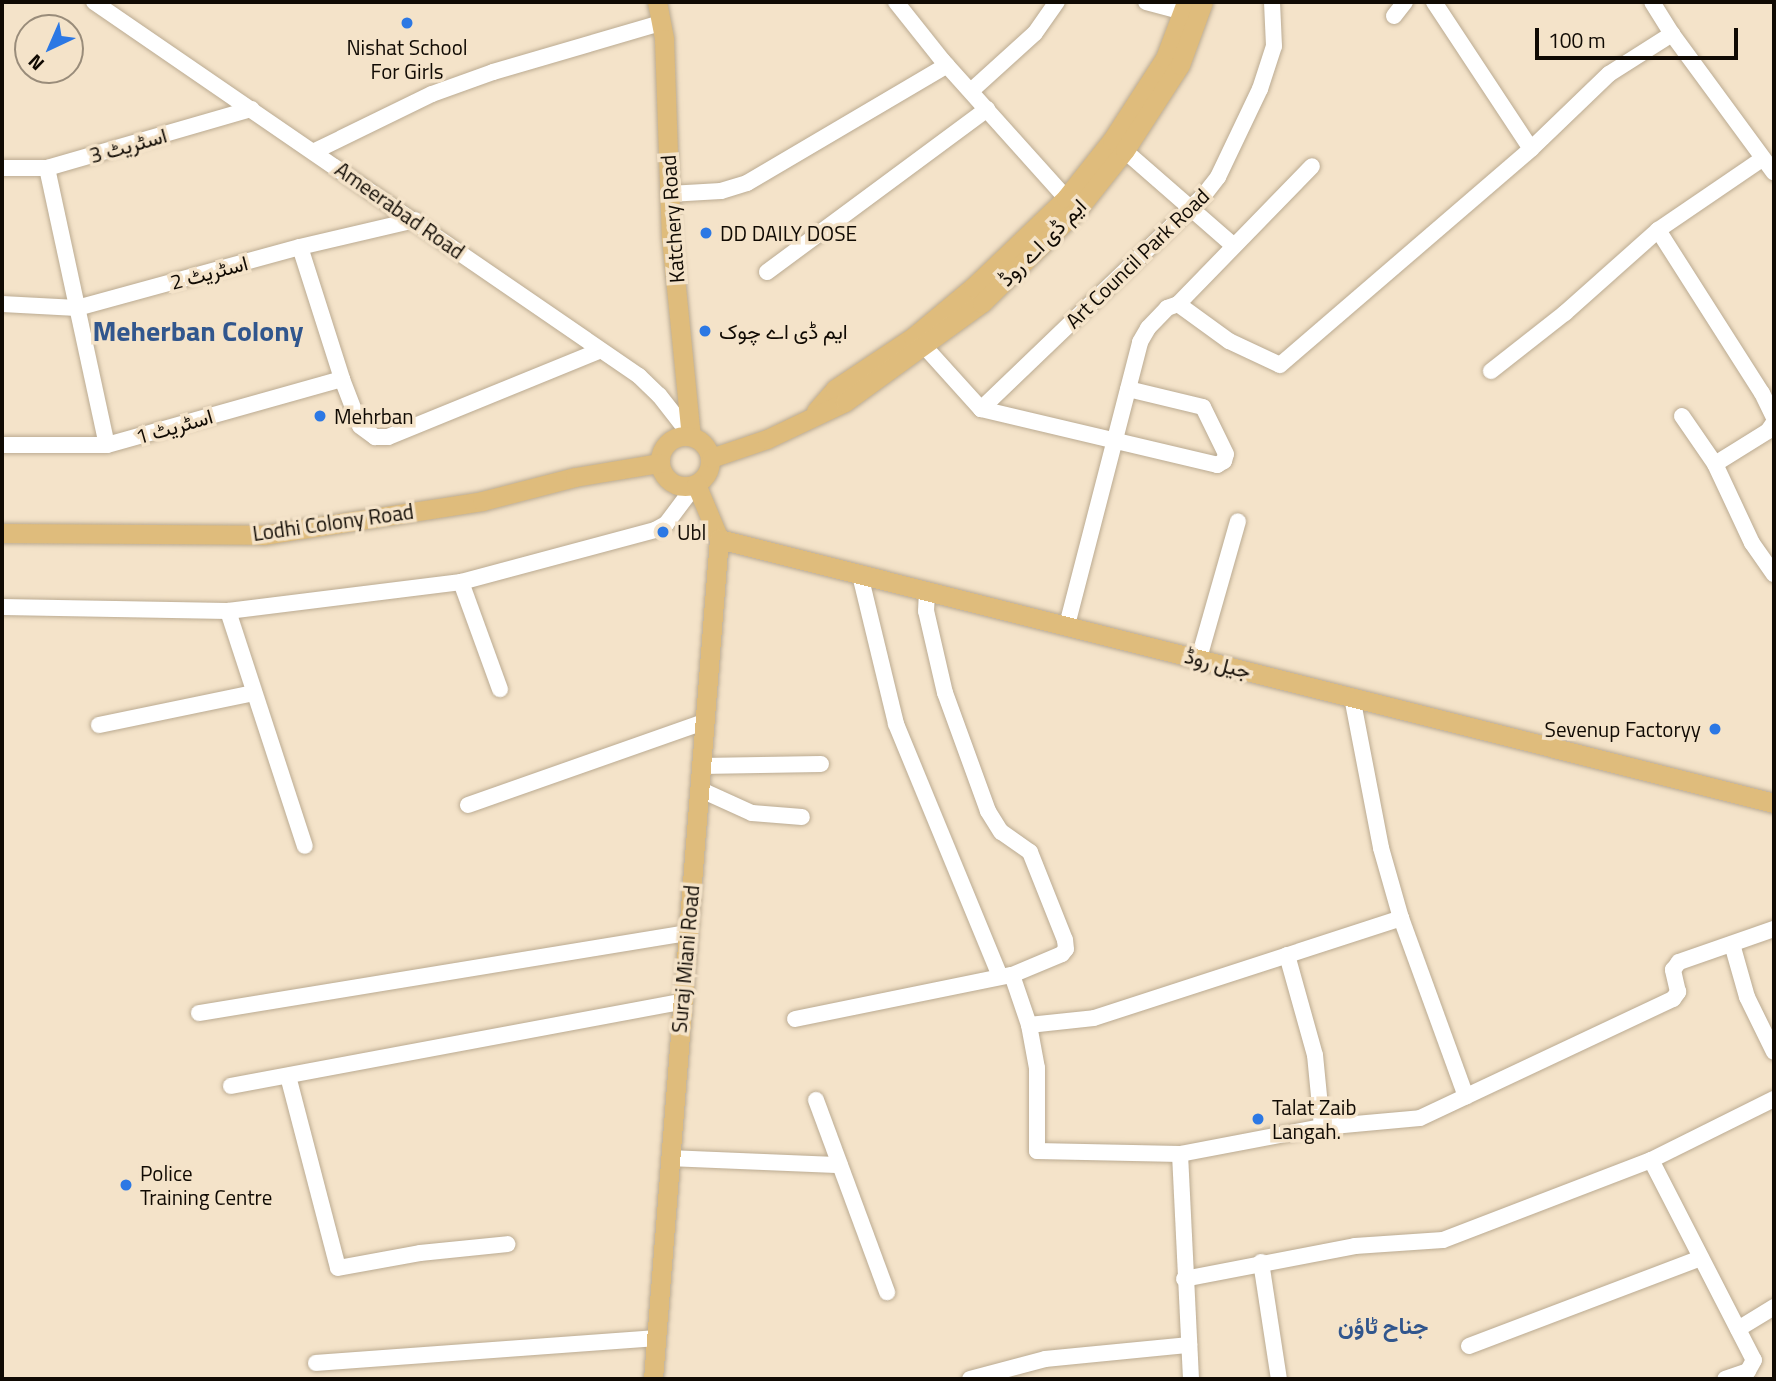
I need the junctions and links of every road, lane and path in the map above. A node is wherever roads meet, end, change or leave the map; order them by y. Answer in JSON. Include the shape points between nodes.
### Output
{"nodes":[{"id":1,"x":94,"y":2,"type":"edge"},
{"id":2,"x":657,"y":2,"type":"edge"},
{"id":3,"x":896,"y":2,"type":"edge"},
{"id":4,"x":1056,"y":2,"type":"edge"},
{"id":5,"x":1146,"y":2,"type":"edge"},
{"id":6,"x":1203,"y":2,"type":"edge"},
{"id":7,"x":1272,"y":2,"type":"edge"},
{"id":8,"x":1405,"y":2,"type":"edge"},
{"id":9,"x":1434,"y":2,"type":"edge"},
{"id":10,"x":1652,"y":2,"type":"edge"},
{"id":11,"x":1185,"y":7,"type":"edge"},
{"id":12,"x":1394,"y":16,"type":"dead end"},
{"id":13,"x":661,"y":23,"type":"junction"},
{"id":14,"x":1672,"y":34,"type":"junction"},
{"id":15,"x":947,"y":65,"type":"junction"},
{"id":16,"x":971,"y":91,"type":"junction"},
{"id":17,"x":253,"y":109,"type":"junction"},
{"id":18,"x":987,"y":109,"type":"junction"},
{"id":19,"x":1119,"y":145,"type":"junction"},
{"id":20,"x":1531,"y":149,"type":"junction"},
{"id":21,"x":315,"y":151,"type":"junction"},
{"id":22,"x":1762,"y":159,"type":"junction"},
{"id":23,"x":1312,"y":166,"type":"dead end"},
{"id":24,"x":2,"y":168,"type":"edge"},
{"id":25,"x":47,"y":168,"type":"junction"},
{"id":26,"x":1774,"y":173,"type":"edge"},
{"id":27,"x":669,"y":194,"type":"junction"},
{"id":28,"x":1066,"y":198,"type":"junction"},
{"id":29,"x":1192,"y":206,"type":"junction"},
{"id":30,"x":415,"y":220,"type":"junction"},
{"id":31,"x":1658,"y":230,"type":"junction"},
{"id":32,"x":1234,"y":246,"type":"junction"},
{"id":33,"x":300,"y":247,"type":"junction"},
{"id":34,"x":767,"y":272,"type":"dead end"},
{"id":35,"x":2,"y":304,"type":"edge"},
{"id":36,"x":1178,"y":304,"type":"junction"},
{"id":37,"x":77,"y":308,"type":"junction"},
{"id":38,"x":925,"y":347,"type":"junction"},
{"id":39,"x":599,"y":351,"type":"junction"},
{"id":40,"x":1491,"y":371,"type":"dead end"},
{"id":41,"x":342,"y":379,"type":"junction"},
{"id":42,"x":1128,"y":388,"type":"junction"},
{"id":43,"x":981,"y":409,"type":"junction"},
{"id":44,"x":1682,"y":416,"type":"dead end"},
{"id":45,"x":810,"y":417,"type":"junction"},
{"id":46,"x":1774,"y":420,"type":"edge"},
{"id":47,"x":691,"y":436,"type":"junction"},
{"id":48,"x":1115,"y":440,"type":"junction"},
{"id":49,"x":2,"y":445,"type":"edge"},
{"id":50,"x":107,"y":445,"type":"junction"},
{"id":51,"x":711,"y":458,"type":"junction"},
{"id":52,"x":660,"y":463,"type":"junction"},
{"id":53,"x":1715,"y":464,"type":"junction"},
{"id":54,"x":696,"y":484,"type":"junction"},
{"id":55,"x":1238,"y":521,"type":"dead end"},
{"id":56,"x":2,"y":533,"type":"edge"},
{"id":57,"x":719,"y":539,"type":"junction"},
{"id":58,"x":1774,"y":574,"type":"edge"},
{"id":59,"x":860,"y":575,"type":"junction"},
{"id":60,"x":461,"y":582,"type":"junction"},
{"id":61,"x":927,"y":591,"type":"junction"},
{"id":62,"x":2,"y":607,"type":"edge"},
{"id":63,"x":228,"y":611,"type":"junction"},
{"id":64,"x":1067,"y":625,"type":"junction"},
{"id":65,"x":1199,"y":657,"type":"junction"},
{"id":66,"x":500,"y":689,"type":"dead end"},
{"id":67,"x":254,"y":693,"type":"junction"},
{"id":68,"x":1352,"y":697,"type":"junction"},
{"id":69,"x":704,"y":722,"type":"junction"},
{"id":70,"x":99,"y":725,"type":"dead end"},
{"id":71,"x":821,"y":764,"type":"dead end"},
{"id":72,"x":701,"y":766,"type":"junction"},
{"id":73,"x":699,"y":789,"type":"junction"},
{"id":74,"x":1774,"y":803,"type":"edge"},
{"id":75,"x":468,"y":805,"type":"dead end"},
{"id":76,"x":802,"y":817,"type":"dead end"},
{"id":77,"x":305,"y":846,"type":"dead end"},
{"id":78,"x":1401,"y":918,"type":"junction"},
{"id":79,"x":1774,"y":929,"type":"edge"},
{"id":80,"x":687,"y":933,"type":"junction"},
{"id":81,"x":1732,"y":944,"type":"junction"},
{"id":82,"x":1287,"y":955,"type":"junction"},
{"id":83,"x":1006,"y":975,"type":"junction"},
{"id":84,"x":681,"y":1002,"type":"junction"},
{"id":85,"x":199,"y":1013,"type":"dead end"},
{"id":86,"x":795,"y":1019,"type":"dead end"},
{"id":87,"x":1029,"y":1025,"type":"junction"},
{"id":88,"x":1774,"y":1052,"type":"edge"},
{"id":89,"x":288,"y":1076,"type":"junction"},
{"id":90,"x":231,"y":1086,"type":"dead end"},
{"id":91,"x":1466,"y":1097,"type":"junction"},
{"id":92,"x":1774,"y":1099,"type":"edge"},
{"id":93,"x":816,"y":1100,"type":"dead end"},
{"id":94,"x":1322,"y":1127,"type":"junction"},
{"id":95,"x":1180,"y":1154,"type":"junction"},
{"id":96,"x":670,"y":1158,"type":"junction"},
{"id":97,"x":1651,"y":1160,"type":"junction"},
{"id":98,"x":840,"y":1165,"type":"junction"},
{"id":99,"x":509,"y":1244,"type":"dead end"},
{"id":100,"x":1701,"y":1258,"type":"junction"},
{"id":101,"x":1261,"y":1262,"type":"junction"},
{"id":102,"x":1185,"y":1279,"type":"junction"},
{"id":103,"x":887,"y":1292,"type":"dead end"},
{"id":104,"x":1774,"y":1307,"type":"edge"},
{"id":105,"x":1738,"y":1329,"type":"junction"},
{"id":106,"x":656,"y":1338,"type":"junction"},
{"id":107,"x":1189,"y":1345,"type":"junction"},
{"id":108,"x":1469,"y":1346,"type":"dead end"},
{"id":109,"x":316,"y":1363,"type":"dead end"},
{"id":110,"x":653,"y":1379,"type":"edge"},
{"id":111,"x":970,"y":1379,"type":"edge"},
{"id":112,"x":1191,"y":1379,"type":"edge"},
{"id":113,"x":1279,"y":1379,"type":"edge"},
{"id":114,"x":1725,"y":1379,"type":"edge"}],
"edges":[{"from":1,"to":17,"type":"street","name":"Ameerabad Road"},
{"from":2,"to":13,"type":"main road","name":"Katchery Road"},
{"from":3,"to":15,"type":"street"},
{"from":4,"to":16,"type":"street","via":[[1035,33]]},
{"from":5,"to":11,"type":"street"},
{"from":6,"to":19,"type":"main road","name":"ایم ڈی اے روڈ","via":[[1180,65]]},
{"from":7,"to":29,"type":"street","name":"Art Council Park Road","via":[[1274,46],[1260,89],[1218,177]]},
{"from":8,"to":12,"type":"street"},
{"from":9,"to":20,"type":"street"},
{"from":10,"to":14,"type":"street"},
{"from":11,"to":19,"type":"main road","name":"ایم ڈی اے روڈ","via":[[1165,58]]},
{"from":13,"to":21,"type":"street","via":[[432,94]]},
{"from":13,"to":27,"type":"main road","name":"Katchery Road"},
{"from":14,"to":20,"type":"street","via":[[1609,74]]},
{"from":14,"to":22,"type":"street"},
{"from":15,"to":16,"type":"street"},
{"from":15,"to":27,"type":"street","via":[[747,183],[721,191]]},
{"from":16,"to":18,"type":"street"},
{"from":17,"to":21,"type":"street","name":"Ameerabad Road"},
{"from":17,"to":25,"type":"street","name":"اسٹریٹ 3"},
{"from":18,"to":28,"type":"street"},
{"from":18,"to":34,"type":"street"},
{"from":19,"to":28,"type":"main road","name":"ایم ڈی اے روڈ"},
{"from":19,"to":29,"type":"street"},
{"from":19,"to":38,"type":"main road","name":"ایم ڈی اے روڈ","via":[[1078,209],[982,303]]},
{"from":20,"to":36,"type":"street","via":[[1280,365],[1229,341]]},
{"from":21,"to":30,"type":"street","name":"Ameerabad Road"},
{"from":22,"to":26,"type":"street"},
{"from":22,"to":31,"type":"street"},
{"from":23,"to":32,"type":"street"},
{"from":24,"to":25,"type":"street","name":"اسٹریٹ 3"},
{"from":25,"to":37,"type":"street"},
{"from":27,"to":47,"type":"main road","name":"Katchery Road"},
{"from":28,"to":45,"type":"main road","name":"ایم ڈی اے روڈ","via":[[973,287],[913,337],[835,389]]},
{"from":29,"to":32,"type":"street"},
{"from":29,"to":43,"type":"street","name":"Art Council Park Road"},
{"from":30,"to":33,"type":"street","name":"اسٹریٹ 2"},
{"from":30,"to":39,"type":"street","name":"Ameerabad Road"},
{"from":31,"to":40,"type":"street"},
{"from":31,"to":46,"type":"street","via":[[1762,393]]},
{"from":32,"to":36,"type":"street"},
{"from":33,"to":37,"type":"street","name":"اسٹریٹ 2"},
{"from":33,"to":41,"type":"street"},
{"from":35,"to":37,"type":"street","name":"اسٹریٹ 2"},
{"from":36,"to":42,"type":"street","via":[[1167,308],[1148,328]]},
{"from":37,"to":50,"type":"street"},
{"from":38,"to":43,"type":"street"},
{"from":38,"to":45,"type":"main road","name":"ایم ڈی اے روڈ","via":[[845,402]]},
{"from":39,"to":41,"type":"street","via":[[382,438],[360,426]]},
{"from":39,"to":47,"type":"street","name":"Ameerabad Road","via":[[639,376]]},
{"from":41,"to":50,"type":"street","name":"اسٹریٹ 1"},
{"from":42,"to":48,"type":"street"},
{"from":42,"to":48,"type":"street","via":[[1203,407],[1226,454],[1217,465]]},
{"from":43,"to":48,"type":"street"},
{"from":44,"to":53,"type":"street"},
{"from":45,"to":51,"type":"main road","name":"ایم ڈی اے روڈ","via":[[767,439]]},
{"from":46,"to":53,"type":"street","via":[[1768,431]]},
{"from":47,"to":51,"type":"main road","via":[[702,442]]},
{"from":47,"to":52,"type":"main road","via":[[667,443]]},
{"from":48,"to":64,"type":"street"},
{"from":49,"to":50,"type":"street","name":"اسٹریٹ 1"},
{"from":51,"to":54,"type":"main road","via":[[706,477]]},
{"from":52,"to":54,"type":"main road","via":[[670,482],[682,487]]},
{"from":52,"to":56,"type":"main road","name":"Lodhi Colony Road","via":[[575,477],[482,501],[263,535]]},
{"from":53,"to":58,"type":"street","via":[[1752,543]]},
{"from":54,"to":57,"type":"main road"},
{"from":54,"to":60,"type":"street","via":[[666,524],[655,530]]},
{"from":55,"to":65,"type":"street"},
{"from":57,"to":59,"type":"main road","name":"جیل روڈ"},
{"from":57,"to":69,"type":"main road","name":"Suraj Miani Road"},
{"from":59,"to":61,"type":"main road","name":"جیل روڈ"},
{"from":59,"to":83,"type":"street","via":[[896,724]]},
{"from":60,"to":63,"type":"street"},
{"from":60,"to":66,"type":"street"},
{"from":61,"to":64,"type":"main road","name":"جیل روڈ"},
{"from":61,"to":83,"type":"street","via":[[926,611],[945,693],[988,811],[1001,832],[1030,852],[1065,940],[1062,954]]},
{"from":62,"to":63,"type":"street"},
{"from":63,"to":67,"type":"street"},
{"from":64,"to":65,"type":"main road","name":"جیل روڈ"},
{"from":65,"to":68,"type":"main road","name":"جیل روڈ"},
{"from":67,"to":70,"type":"street"},
{"from":67,"to":77,"type":"street"},
{"from":68,"to":74,"type":"main road","name":"جیل روڈ"},
{"from":68,"to":78,"type":"street","via":[[1381,848]]},
{"from":69,"to":72,"type":"main road","name":"Suraj Miani Road"},
{"from":69,"to":75,"type":"street"},
{"from":71,"to":72,"type":"street"},
{"from":72,"to":73,"type":"main road","name":"Suraj Miani Road"},
{"from":73,"to":76,"type":"street","via":[[752,813]]},
{"from":73,"to":80,"type":"main road","name":"Suraj Miani Road"},
{"from":78,"to":82,"type":"street"},
{"from":78,"to":91,"type":"street"},
{"from":79,"to":81,"type":"street"},
{"from":80,"to":84,"type":"main road","name":"Suraj Miani Road"},
{"from":80,"to":85,"type":"street"},
{"from":81,"to":88,"type":"street","via":[[1746,997]]},
{"from":81,"to":91,"type":"street","via":[[1675,965],[1678,992],[1673,999]]},
{"from":82,"to":87,"type":"street","via":[[1094,1018]]},
{"from":82,"to":94,"type":"street","via":[[1315,1055]]},
{"from":83,"to":86,"type":"street"},
{"from":83,"to":87,"type":"street"},
{"from":84,"to":89,"type":"street"},
{"from":84,"to":96,"type":"main road","name":"Suraj Miani Road"},
{"from":87,"to":95,"type":"street","via":[[1037,1068],[1037,1151]]},
{"from":89,"to":90,"type":"street"},
{"from":89,"to":99,"type":"street","via":[[338,1268]]},
{"from":91,"to":94,"type":"street","via":[[1420,1118]]},
{"from":92,"to":97,"type":"street"},
{"from":93,"to":98,"type":"street"},
{"from":94,"to":95,"type":"street"},
{"from":95,"to":102,"type":"street"},
{"from":96,"to":98,"type":"street"},
{"from":96,"to":106,"type":"main road","name":"Suraj Miani Road"},
{"from":97,"to":100,"type":"street"},
{"from":97,"to":101,"type":"street","via":[[1443,1240],[1355,1247]]},
{"from":98,"to":103,"type":"street"},
{"from":100,"to":105,"type":"street"},
{"from":100,"to":108,"type":"street"},
{"from":101,"to":102,"type":"street"},
{"from":101,"to":113,"type":"street"},
{"from":102,"to":107,"type":"street"},
{"from":104,"to":105,"type":"street"},
{"from":105,"to":114,"type":"street","via":[[1754,1360],[1753,1367]]},
{"from":106,"to":109,"type":"street"},
{"from":106,"to":110,"type":"main road","name":"Suraj Miani Road"},
{"from":107,"to":111,"type":"street","via":[[1045,1359]]},
{"from":107,"to":112,"type":"street"}]}
